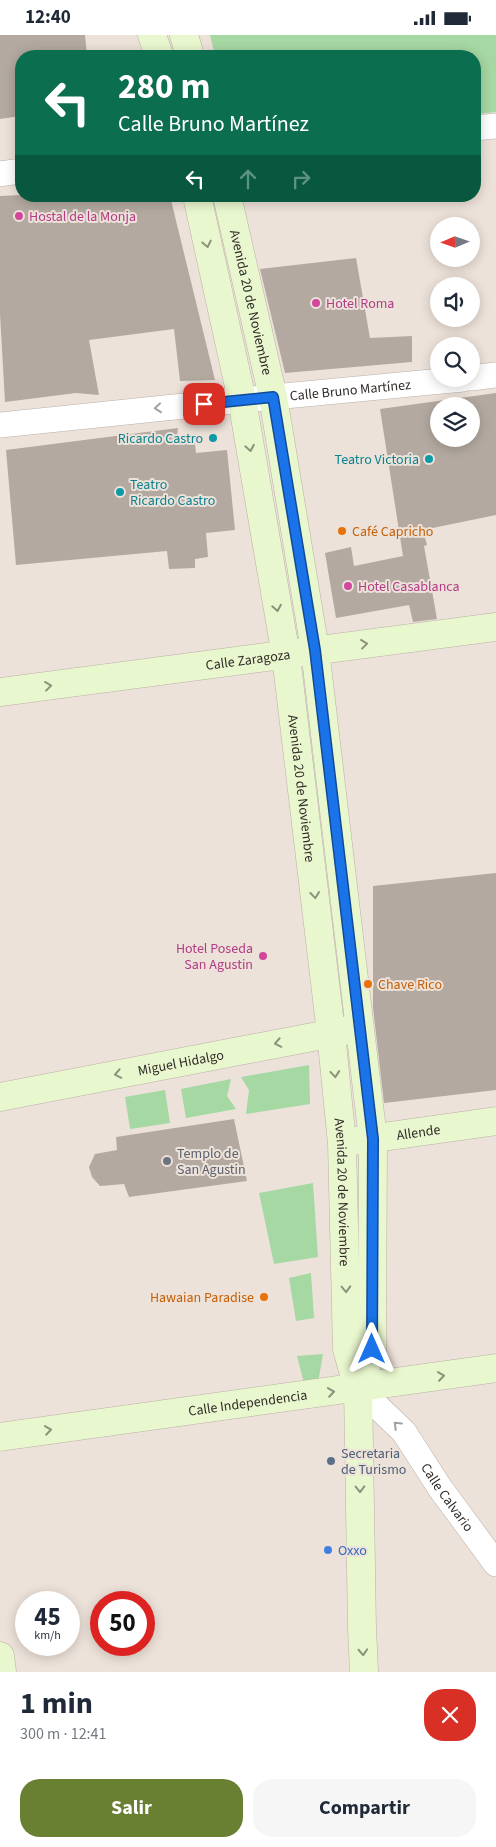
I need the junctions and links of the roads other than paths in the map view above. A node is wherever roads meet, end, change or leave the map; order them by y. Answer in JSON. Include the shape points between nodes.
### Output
{"nodes":[{"id":1,"x":152,"y":35,"type":"edge"},
{"id":2,"x":184,"y":35,"type":"edge"},
{"id":3,"x":157,"y":50,"type":"edge"},
{"id":4,"x":188,"y":50,"type":"edge"},
{"id":5,"x":496,"y":126,"type":"edge"},
{"id":6,"x":481,"y":127,"type":"edge"},
{"id":7,"x":15,"y":172,"type":"edge"},
{"id":8,"x":0,"y":173,"type":"edge"},
{"id":9,"x":198,"y":202,"type":"edge"},
{"id":10,"x":228,"y":202,"type":"edge"},
{"id":11,"x":496,"y":375,"type":"edge"},
{"id":12,"x":480,"y":377,"type":"edge"},
{"id":13,"x":430,"y":382,"type":"edge"},
{"id":14,"x":273,"y":397,"type":"junction"},
{"id":15,"x":242,"y":400,"type":"junction"},
{"id":16,"x":0,"y":425,"type":"edge"},
{"id":17,"x":496,"y":627,"type":"edge"},
{"id":18,"x":315,"y":650,"type":"junction"},
{"id":19,"x":286,"y":656,"type":"junction"},
{"id":20,"x":0,"y":692,"type":"edge"},
{"id":21,"x":360,"y":1029,"type":"junction"},
{"id":22,"x":331,"y":1033,"type":"junction"},
{"id":23,"x":0,"y":1097,"type":"edge"},
{"id":24,"x":496,"y":1121,"type":"edge"},
{"id":25,"x":373,"y":1139,"type":"junction"},
{"id":26,"x":342,"y":1143,"type":"junction"},
{"id":27,"x":496,"y":1368,"type":"edge"},
{"id":28,"x":358,"y":1388,"type":"junction"},
{"id":29,"x":0,"y":1437,"type":"edge"},
{"id":30,"x":496,"y":1564,"type":"edge"},
{"id":31,"x":0,"y":1656,"type":"edge"},
{"id":32,"x":2,"y":1672,"type":"edge"},
{"id":33,"x":364,"y":1672,"type":"edge"}],
"edges":[{"from":1,"to":3,"type":"main road"},
{"from":2,"to":4,"type":"main road"},
{"from":5,"to":6,"type":"street"},
{"from":7,"to":8,"type":"street"},
{"from":9,"to":15,"type":"main road","name":"Avenida 20 de Noviembre","one_way":true},
{"from":10,"to":14,"type":"main road","name":"Avenida 20 de Noviembre"},
{"from":11,"to":12,"type":"street"},
{"from":13,"to":14,"type":"street","name":"Calle Bruno Martínez"},
{"from":14,"to":15,"type":"street","name":"Calle Bruno Martínez"},
{"from":14,"to":18,"type":"main road","name":"Avenida 20 de Noviembre"},
{"from":15,"to":16,"type":"street","name":"Calle Bruno Martínez","one_way":true},
{"from":15,"to":19,"type":"main road","name":"Avenida 20 de Noviembre","one_way":true},
{"from":18,"to":17,"type":"main road","name":"Calle Zaragoza","one_way":true},
{"from":18,"to":19,"type":"main road","name":"Calle Zaragoza"},
{"from":18,"to":21,"type":"main road","name":"Avenida 20 de Noviembre"},
{"from":20,"to":19,"type":"main road","name":"Calle Zaragoza","one_way":true},
{"from":19,"to":22,"type":"main road","name":"Avenida 20 de Noviembre","one_way":true},
{"from":21,"to":22,"type":"main road","name":"Miguel Hidalgo"},
{"from":21,"to":25,"type":"main road","name":"Avenida 20 de Noviembre"},
{"from":22,"to":23,"type":"main road","name":"Miguel Hidalgo","one_way":true},
{"from":22,"to":26,"type":"main road","name":"Avenida 20 de Noviembre","one_way":true},
{"from":24,"to":25,"type":"main road","name":"Allende"},
{"from":25,"to":26,"type":"main road","name":"Allende"},
{"from":25,"to":28,"type":"main road","name":"Avenida 20 de Noviembre","via":[[372,1349]]},
{"from":26,"to":28,"type":"main road","name":"Avenida 20 de Noviembre","one_way":true,"via":[[347,1349]]},
{"from":28,"to":27,"type":"main road","name":"Calle Independencia","one_way":true},
{"from":29,"to":28,"type":"main road","name":"Calle Independencia","one_way":true},
{"from":30,"to":28,"type":"street","name":"Calle Calvario","one_way":true,"via":[[440,1489],[404,1432]]},
{"from":28,"to":33,"type":"main road","name":"Avenida 20 de Noviembre","one_way":true},
{"from":31,"to":32,"type":"main road"}]}
